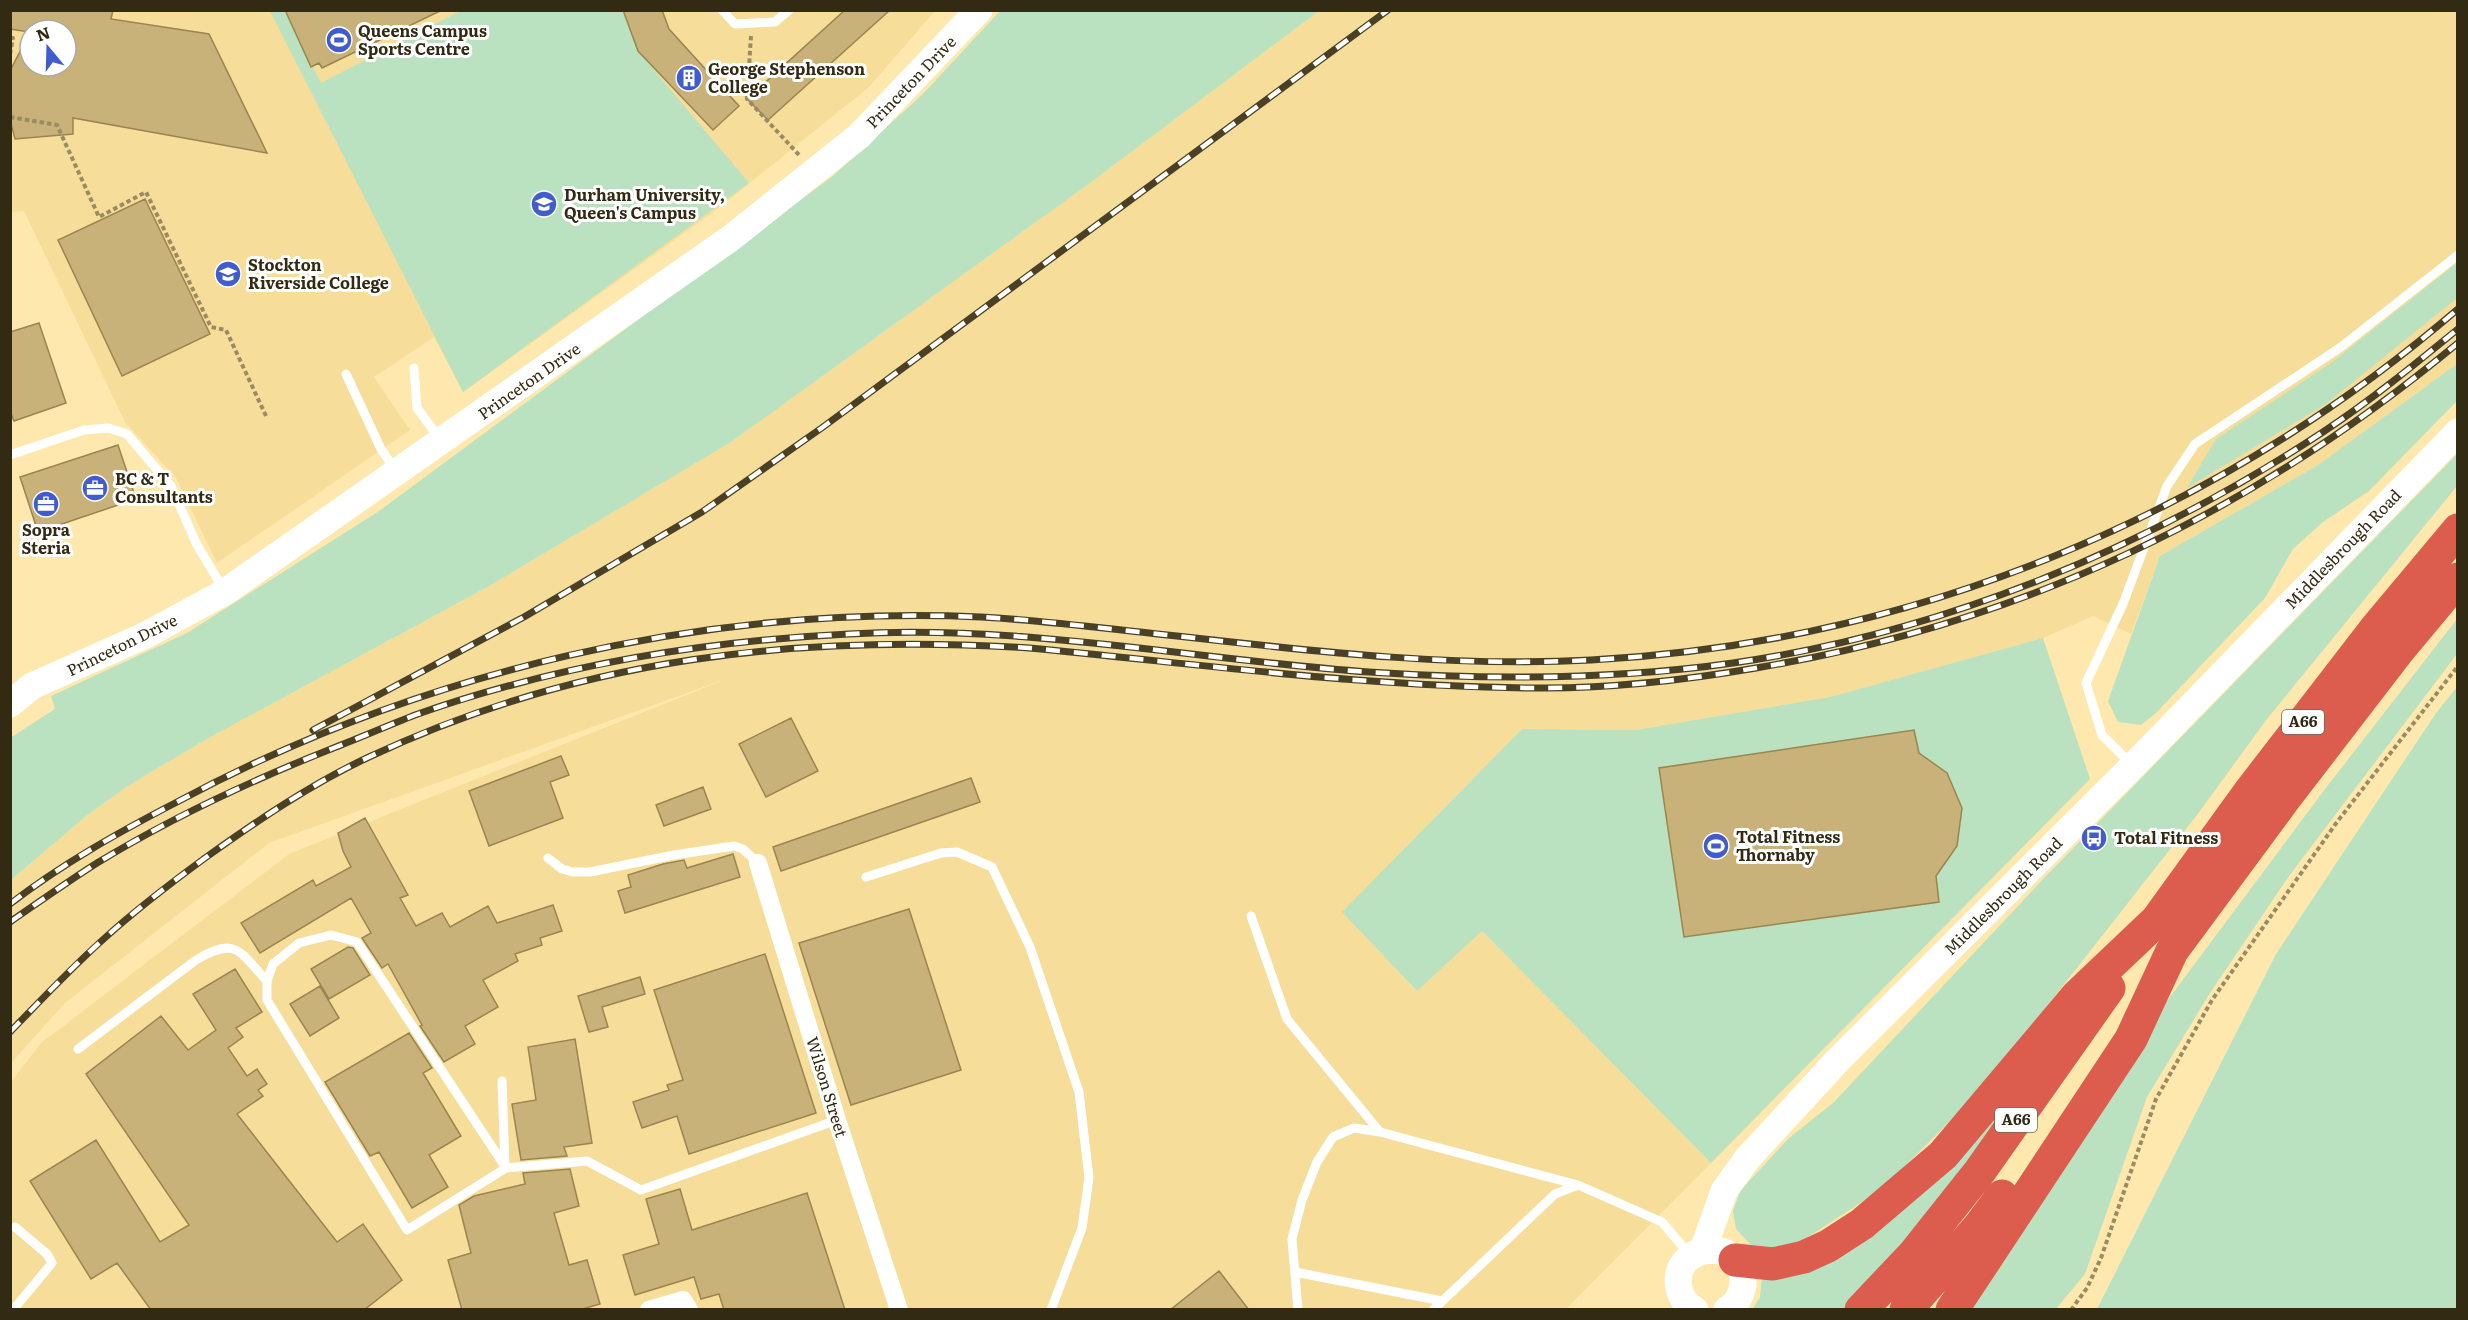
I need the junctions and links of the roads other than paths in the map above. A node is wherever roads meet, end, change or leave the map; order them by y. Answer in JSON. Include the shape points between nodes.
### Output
{"nodes":[{"id":1,"x":722,"y":10,"type":"edge"},
{"id":2,"x":789,"y":10,"type":"edge"},
{"id":3,"x":979,"y":10,"type":"edge"},
{"id":4,"x":2457,"y":255,"type":"edge"},
{"id":5,"x":414,"y":368,"type":"dead end"},
{"id":6,"x":346,"y":374,"type":"dead end"},
{"id":7,"x":2457,"y":432,"type":"edge"},
{"id":8,"x":442,"y":442,"type":"junction"},
{"id":9,"x":10,"y":455,"type":"edge"},
{"id":10,"x":398,"y":473,"type":"junction"},
{"id":11,"x":2457,"y":531,"type":"edge"},
{"id":12,"x":2457,"y":579,"type":"edge"},
{"id":13,"x":225,"y":592,"type":"junction"},
{"id":14,"x":21,"y":685,"type":"edge"},
{"id":15,"x":10,"y":704,"type":"edge"},
{"id":16,"x":2133,"y":766,"type":"junction"},
{"id":17,"x":548,"y":858,"type":"dead end"},
{"id":18,"x":758,"y":863,"type":"joint"},
{"id":19,"x":866,"y":876,"type":"dead end"},
{"id":20,"x":1251,"y":916,"type":"dead end"},
{"id":21,"x":2157,"y":920,"type":"junction"},
{"id":22,"x":2172,"y":951,"type":"junction"},
{"id":23,"x":267,"y":981,"type":"junction"},
{"id":24,"x":78,"y":1049,"type":"dead end"},
{"id":25,"x":502,"y":1081,"type":"dead end"},
{"id":26,"x":837,"y":1120,"type":"junction"},
{"id":27,"x":1380,"y":1132,"type":"junction"},
{"id":28,"x":506,"y":1168,"type":"junction"},
{"id":29,"x":1578,"y":1185,"type":"junction"},
{"id":30,"x":15,"y":1227,"type":"dead end"},
{"id":31,"x":1697,"y":1253,"type":"junction"},
{"id":32,"x":1736,"y":1260,"type":"junction"},
{"id":33,"x":1295,"y":1272,"type":"junction"},
{"id":34,"x":1442,"y":1301,"type":"junction"},
{"id":35,"x":686,"y":1305,"type":"edge"},
{"id":36,"x":1691,"y":1309,"type":"edge"},
{"id":37,"x":13,"y":1310,"type":"edge"},
{"id":38,"x":649,"y":1310,"type":"edge"},
{"id":39,"x":899,"y":1310,"type":"edge"},
{"id":40,"x":1051,"y":1310,"type":"edge"},
{"id":41,"x":1298,"y":1310,"type":"edge"},
{"id":42,"x":1433,"y":1310,"type":"edge"},
{"id":43,"x":1727,"y":1310,"type":"edge"},
{"id":44,"x":1861,"y":1310,"type":"edge"},
{"id":45,"x":1906,"y":1310,"type":"edge"},
{"id":46,"x":1952,"y":1310,"type":"edge"}],
"edges":[{"from":1,"to":2,"type":"lane","via":[[735,24],[775,22]]},
{"from":3,"to":8,"type":"main road","name":"Princeton Drive","via":[[859,136],[731,238]]},
{"from":4,"to":16,"type":"lane","via":[[2342,347],[2195,444],[2167,486],[2122,604],[2086,683],[2102,735]]},
{"from":5,"to":8,"type":"lane","via":[[417,408]]},
{"from":6,"to":10,"type":"lane","via":[[381,449]]},
{"from":7,"to":16,"type":"main road","name":"Middlesbrough Road"},
{"from":8,"to":10,"type":"main road","name":"Princeton Drive"},
{"from":9,"to":13,"type":"lane","via":[[84,430],[108,428],[127,434],[171,486],[197,545]]},
{"from":10,"to":13,"type":"main road","name":"Princeton Drive"},
{"from":11,"to":21,"type":"highway","number":"A66","via":[[2376,628],[2251,790]]},
{"from":12,"to":22,"type":"highway","number":"A66","via":[[2285,798]]},
{"from":13,"to":14,"type":"main road","name":"Princeton Drive","via":[[146,635]]},
{"from":14,"to":15,"type":"main road","name":"Princeton Drive"},
{"from":16,"to":31,"type":"main road","name":"Middlesbrough Road","via":[[1838,1060],[1748,1159],[1724,1191]]},
{"from":17,"to":18,"type":"lane","via":[[562,869],[590,872],[734,846]]},
{"from":18,"to":26,"type":"street","name":"Wilson Street"},
{"from":19,"to":40,"type":"lane","via":[[941,853],[957,852],[992,867],[1030,947],[1079,1092],[1089,1178],[1082,1228]]},
{"from":20,"to":27,"type":"lane","via":[[1287,1019]]},
{"from":21,"to":32,"type":"highway","number":"A66","via":[[2078,996],[1943,1155],[1862,1224],[1804,1257],[1773,1264]]},
{"from":21,"to":44,"type":"highway","number":"A66","via":[[1980,1171],[1914,1254]]},
{"from":22,"to":45,"type":"highway","number":"A66","via":[[1979,1227]]},
{"from":22,"to":46,"type":"highway","via":[[2131,1039]]},
{"from":23,"to":24,"type":"lane","via":[[234,949],[211,951]]},
{"from":23,"to":28,"type":"lane","via":[[273,964],[298,943],[331,935],[357,942]]},
{"from":23,"to":28,"type":"lane","via":[[267,1000],[407,1230]]},
{"from":25,"to":28,"type":"lane"},
{"from":26,"to":28,"type":"lane","via":[[641,1190],[586,1161]]},
{"from":26,"to":39,"type":"street","name":"Wilson Street"},
{"from":27,"to":29,"type":"lane"},
{"from":27,"to":33,"type":"lane","via":[[1354,1128],[1333,1137],[1317,1162],[1292,1239]]},
{"from":29,"to":31,"type":"lane","via":[[1662,1222]]},
{"from":29,"to":34,"type":"lane","via":[[1555,1194]]},
{"from":30,"to":37,"type":"lane","via":[[52,1263]]},
{"from":31,"to":32,"type":"main road","via":[[1721,1250]]},
{"from":31,"to":36,"type":"main road","name":"Middlesbrough Road","via":[[1684,1263],[1678,1282]]},
{"from":32,"to":43,"type":"main road","via":[[1741,1269],[1742,1290]]},
{"from":33,"to":34,"type":"lane"},
{"from":33,"to":41,"type":"lane"},
{"from":34,"to":42,"type":"lane"},
{"from":35,"to":38,"type":"street"}]}
